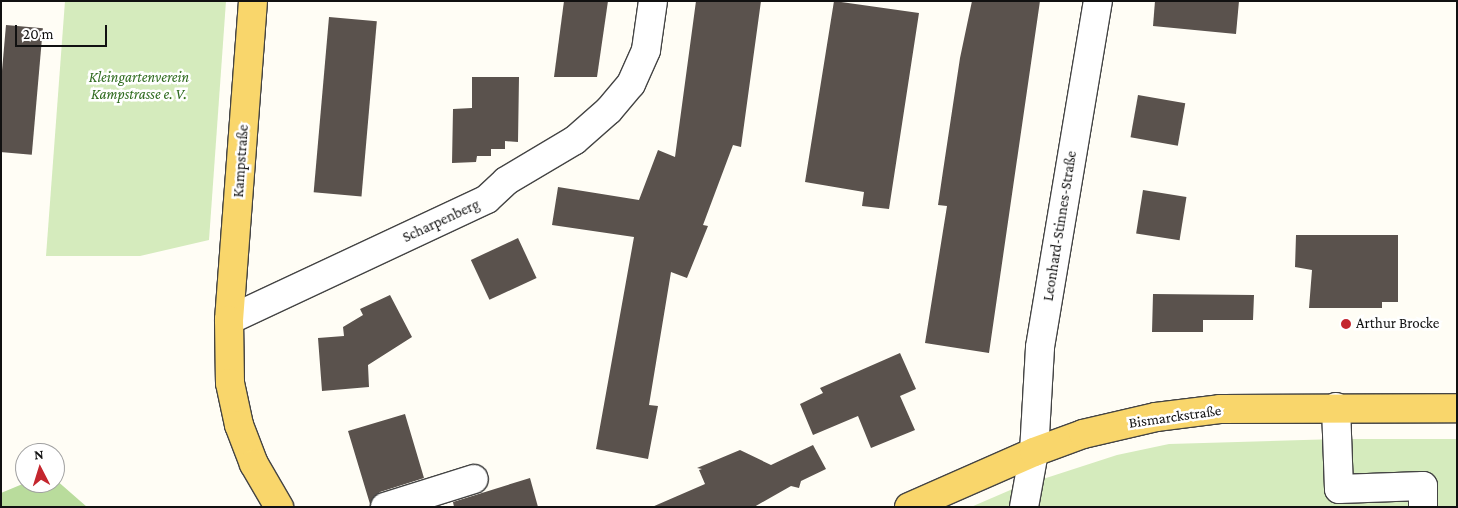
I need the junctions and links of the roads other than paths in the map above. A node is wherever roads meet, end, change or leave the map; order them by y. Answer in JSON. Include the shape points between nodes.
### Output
{"nodes":[{"id":1,"x":253,"y":1,"type":"edge"},
{"id":2,"x":653,"y":1,"type":"edge"},
{"id":3,"x":1098,"y":1,"type":"edge"},
{"id":4,"x":229,"y":320,"type":"junction"},
{"id":5,"x":1336,"y":407,"type":"junction"},
{"id":6,"x":1457,"y":408,"type":"edge"},
{"id":7,"x":1034,"y":452,"type":"junction"},
{"id":8,"x":474,"y":479,"type":"dead end"},
{"id":9,"x":279,"y":507,"type":"edge"},
{"id":10,"x":385,"y":507,"type":"edge"},
{"id":11,"x":909,"y":507,"type":"edge"},
{"id":12,"x":1024,"y":507,"type":"edge"},
{"id":13,"x":1423,"y":507,"type":"edge"}],
"edges":[{"from":1,"to":4,"type":"main road","name":"Kampstraße"},
{"from":2,"to":4,"type":"street","name":"Scharpenberg","via":[[646,50],[632,84],[575,140],[506,181],[487,199]]},
{"from":3,"to":7,"type":"street","name":"Leonhard-Stinnes-Straße","via":[[1040,347]]},
{"from":4,"to":9,"type":"main road","via":[[230,383],[239,425],[254,464]]},
{"from":5,"to":6,"type":"main road","name":"Bismarckstraße"},
{"from":5,"to":7,"type":"main road","name":"Bismarckstraße","via":[[1220,409],[1156,417],[1083,434]]},
{"from":5,"to":13,"type":"street","via":[[1339,489],[1423,486]]},
{"from":7,"to":11,"type":"main road","name":"Bismarckstraße"},
{"from":7,"to":12,"type":"street","name":"Leonhard-Stinnes-Straße"},
{"from":8,"to":10,"type":"street"}]}
